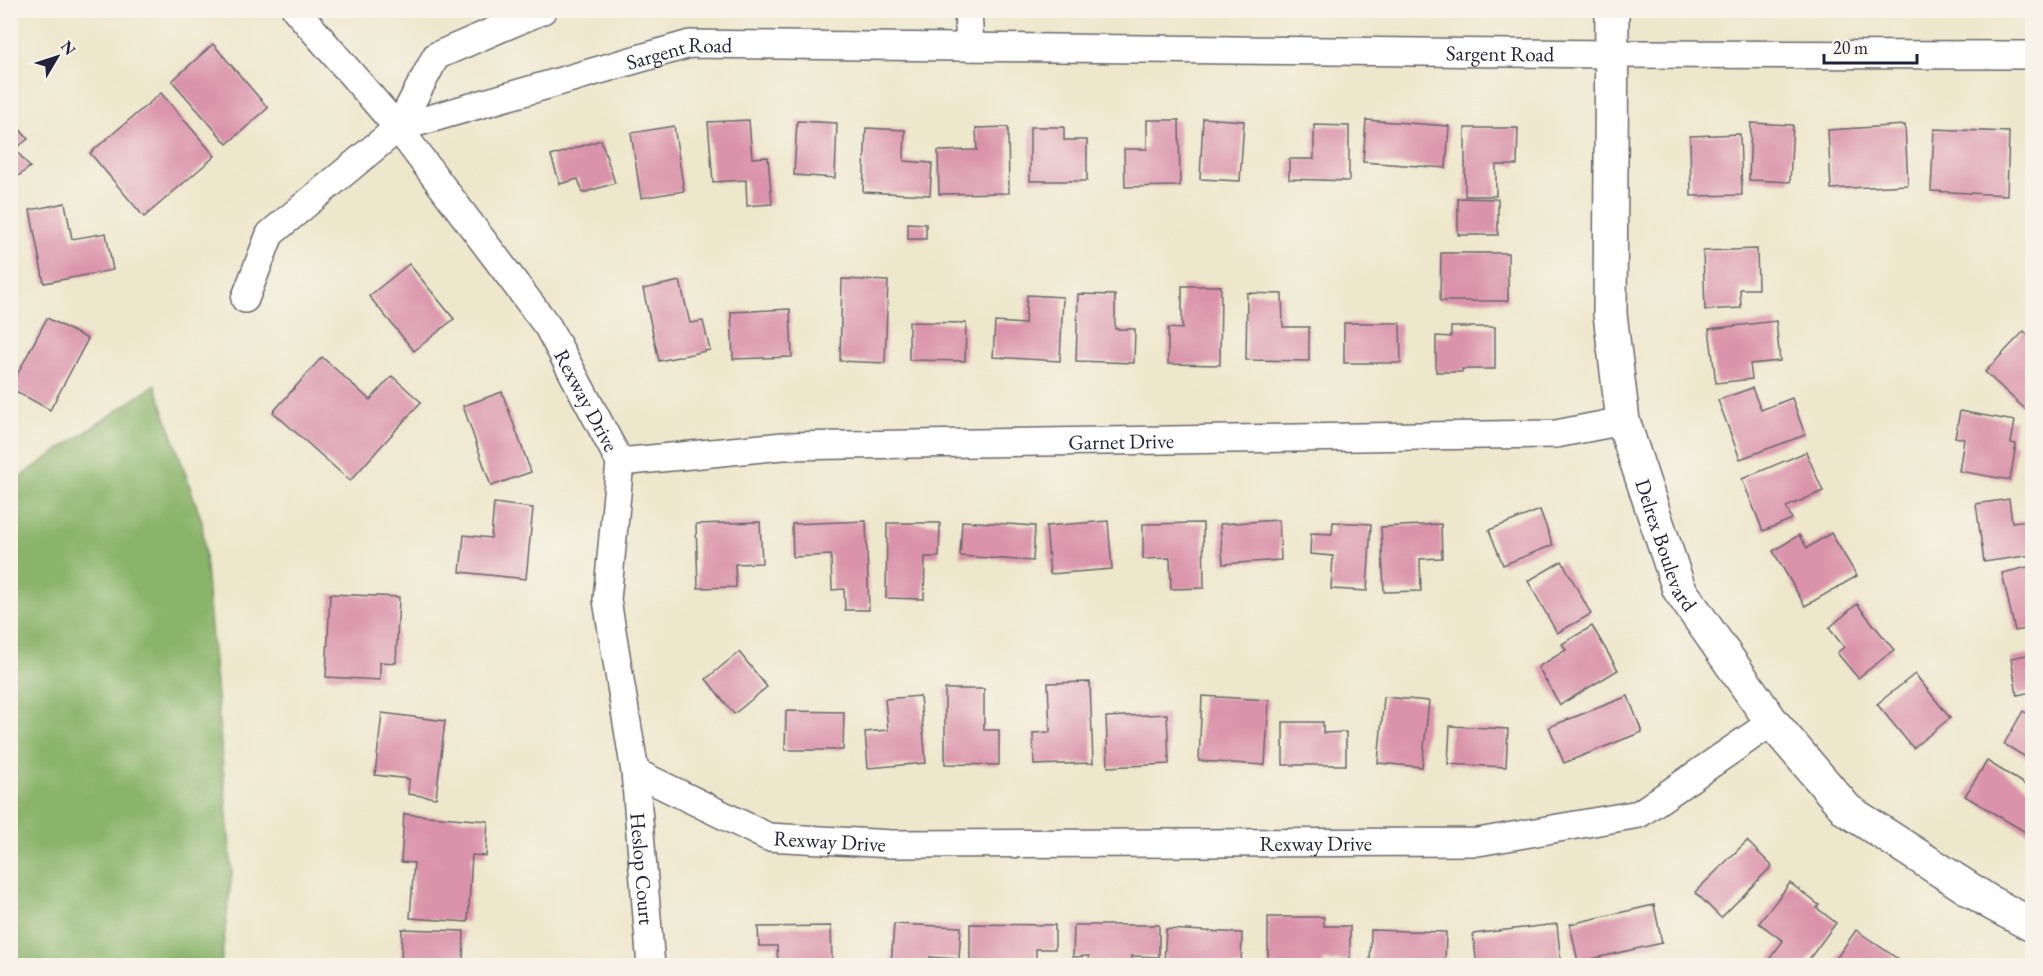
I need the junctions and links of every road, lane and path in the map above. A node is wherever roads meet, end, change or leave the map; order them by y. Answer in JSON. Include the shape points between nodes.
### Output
{"nodes":[{"id":1,"x":296,"y":10,"type":"edge"},
{"id":2,"x":543,"y":10,"type":"edge"},
{"id":3,"x":968,"y":10,"type":"edge"},
{"id":4,"x":1612,"y":10,"type":"edge"},
{"id":5,"x":970,"y":47,"type":"junction"},
{"id":6,"x":1611,"y":54,"type":"junction"},
{"id":7,"x":2032,"y":55,"type":"edge"},
{"id":8,"x":398,"y":128,"type":"junction"},
{"id":9,"x":245,"y":299,"type":"dead end"},
{"id":10,"x":1623,"y":421,"type":"junction"},
{"id":11,"x":620,"y":462,"type":"junction"},
{"id":12,"x":1772,"y":722,"type":"junction"},
{"id":13,"x":635,"y":772,"type":"junction"},
{"id":14,"x":2032,"y":925,"type":"edge"},
{"id":15,"x":651,"y":966,"type":"edge"}],
"edges":[{"from":1,"to":8,"type":"street","name":"Rexway Drive"},
{"from":2,"to":8,"type":"street","name":"Sargent Road","via":[[436,56]]},
{"from":3,"to":5,"type":"street"},
{"from":4,"to":6,"type":"street","name":"Delrex Boulevard"},
{"from":5,"to":6,"type":"street","name":"Sargent Road"},
{"from":5,"to":8,"type":"street","name":"Sargent Road","via":[[690,44]]},
{"from":6,"to":7,"type":"street","name":"Sargent Road"},
{"from":6,"to":10,"type":"street","name":"Delrex Boulevard","via":[[1610,314]]},
{"from":8,"to":9,"type":"street","name":"Sargent Road","via":[[270,234]]},
{"from":8,"to":11,"type":"street","name":"Rexway Drive","via":[[548,327]]},
{"from":10,"to":11,"type":"street","name":"Garnet Drive","via":[[1556,434],[783,446]]},
{"from":10,"to":12,"type":"street","name":"Delrex Boulevard","via":[[1679,589]]},
{"from":11,"to":13,"type":"street","name":"Rexway Drive","via":[[607,600]]},
{"from":12,"to":13,"type":"street","name":"Rexway Drive","via":[[1640,814],[1478,842],[892,844],[768,837]]},
{"from":12,"to":14,"type":"street","name":"Delrex Boulevard","via":[[1847,810]]},
{"from":13,"to":15,"type":"street","name":"Heslop Court"}]}
